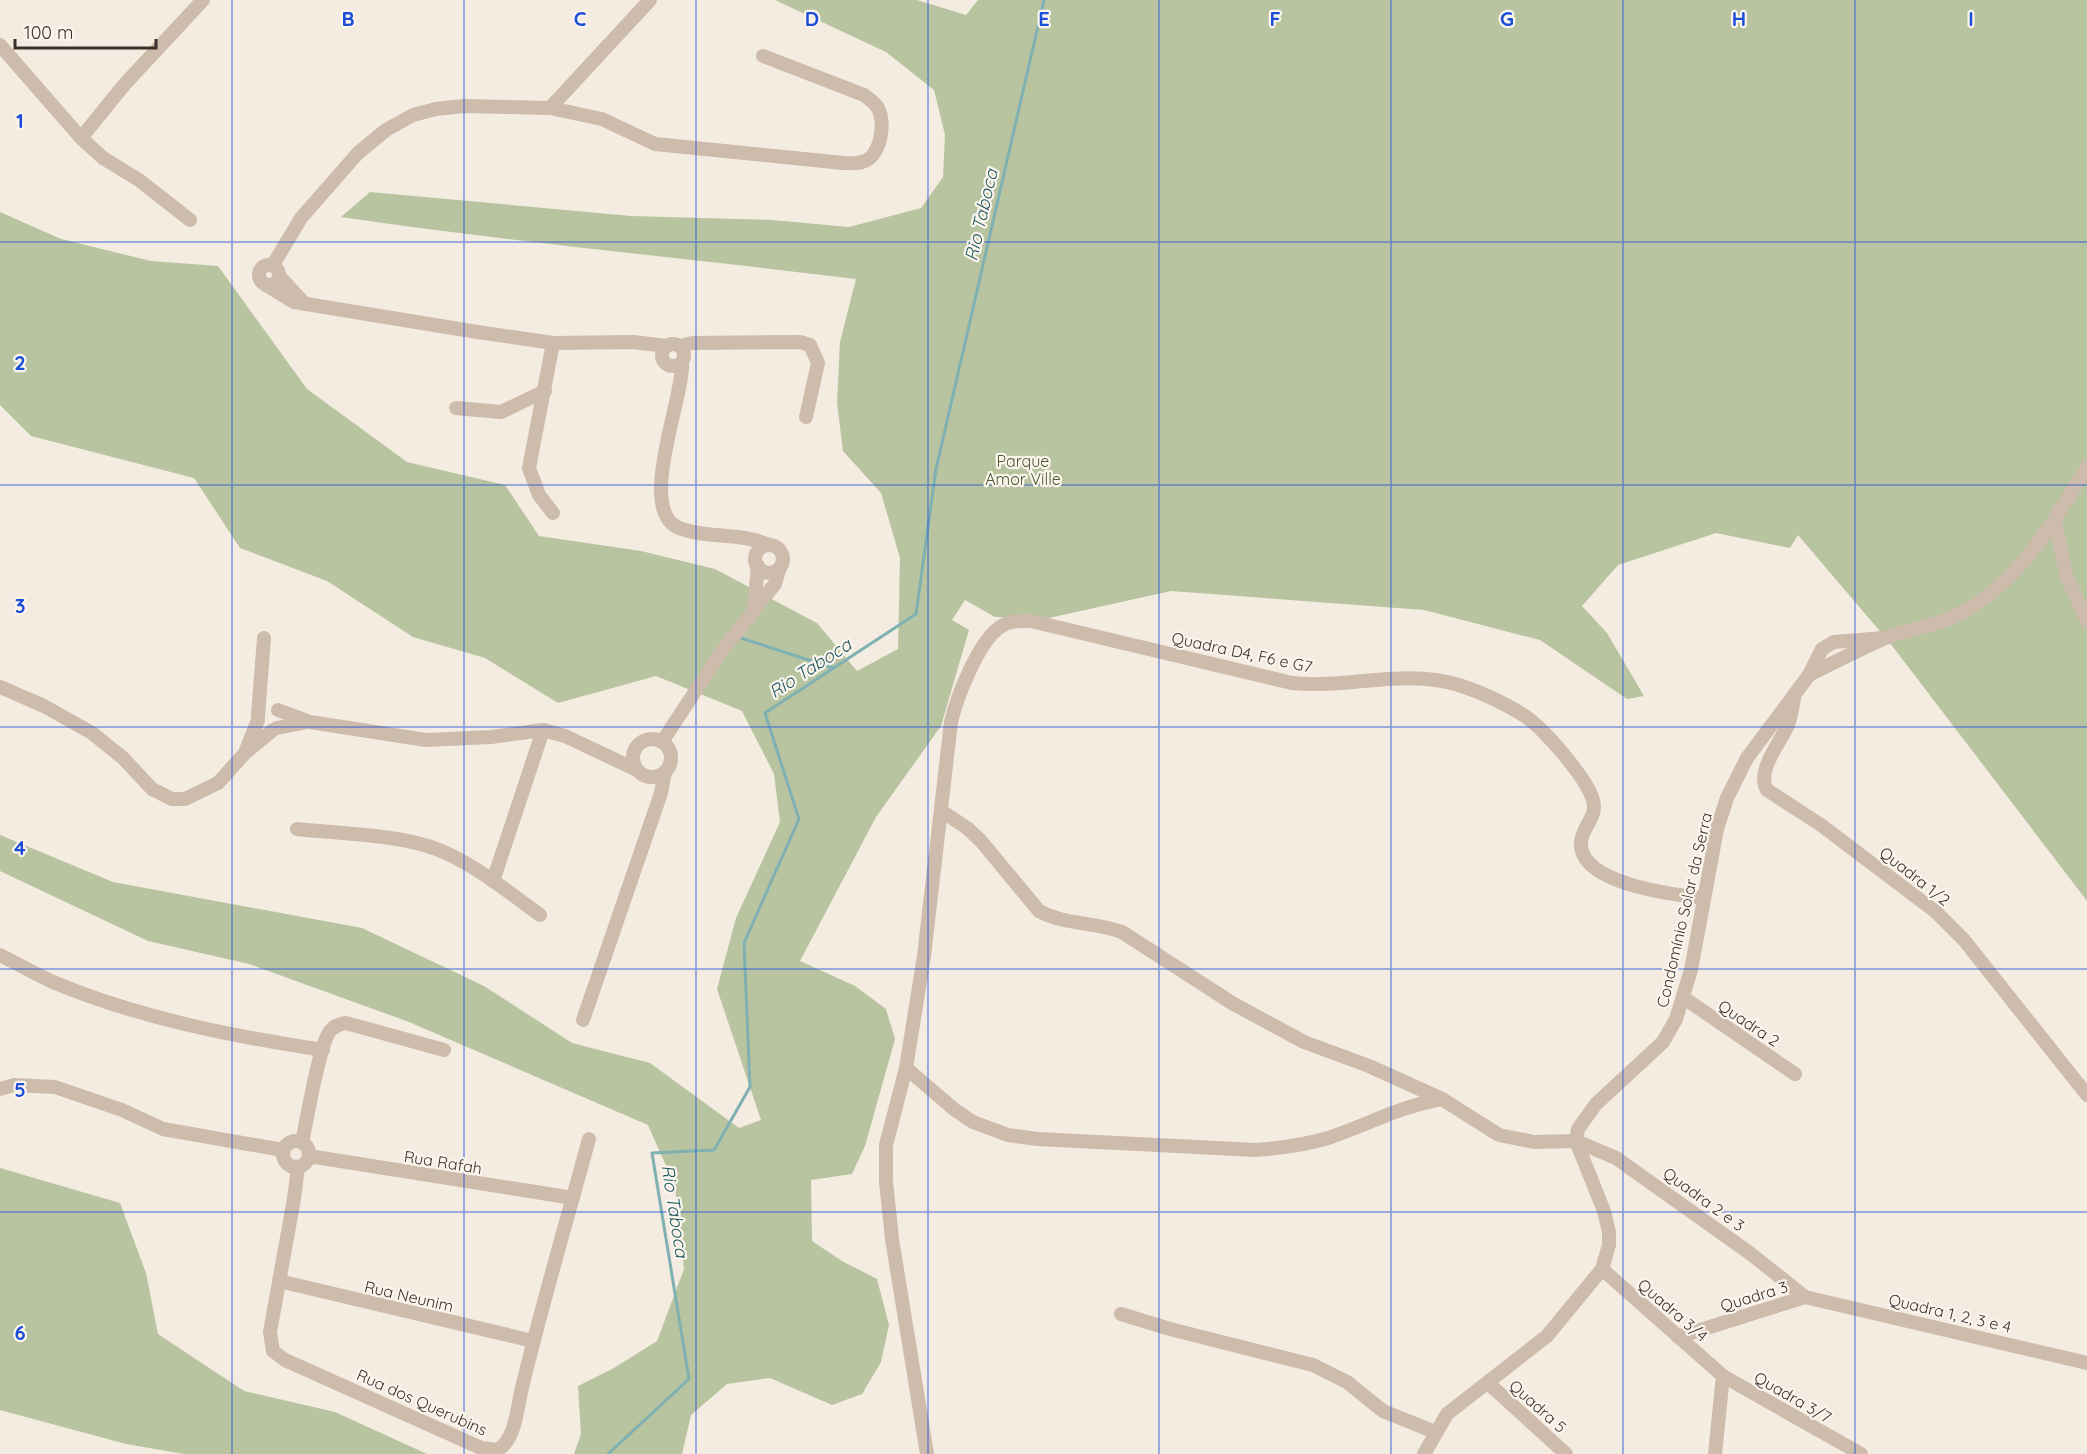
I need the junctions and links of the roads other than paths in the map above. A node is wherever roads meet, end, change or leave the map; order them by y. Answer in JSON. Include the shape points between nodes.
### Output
{"nodes":[{"id":1,"x":203,"y":0,"type":"edge"},
{"id":2,"x":650,"y":0,"type":"edge"},
{"id":3,"x":0,"y":45,"type":"edge"},
{"id":4,"x":764,"y":56,"type":"dead end"},
{"id":5,"x":550,"y":108,"type":"junction"},
{"id":6,"x":81,"y":138,"type":"junction"},
{"id":7,"x":190,"y":220,"type":"dead end"},
{"id":8,"x":276,"y":270,"type":"junction"},
{"id":9,"x":305,"y":304,"type":"junction"},
{"id":10,"x":633,"y":342,"type":"junction"},
{"id":11,"x":553,"y":343,"type":"junction"},
{"id":12,"x":678,"y":353,"type":"junction"},
{"id":13,"x":664,"y":362,"type":"junction"},
{"id":14,"x":545,"y":391,"type":"junction"},
{"id":15,"x":676,"y":394,"type":"junction"},
{"id":16,"x":456,"y":408,"type":"dead end"},
{"id":17,"x":806,"y":417,"type":"dead end"},
{"id":18,"x":2087,"y":466,"type":"edge"},
{"id":19,"x":553,"y":513,"type":"dead end"},
{"id":20,"x":2055,"y":520,"type":"junction"},
{"id":21,"x":727,"y":536,"type":"junction"},
{"id":22,"x":768,"y":545,"type":"junction"},
{"id":23,"x":757,"y":562,"type":"junction"},
{"id":24,"x":780,"y":567,"type":"junction"},
{"id":25,"x":754,"y":608,"type":"junction"},
{"id":26,"x":2087,"y":621,"type":"edge"},
{"id":27,"x":264,"y":638,"type":"dead end"},
{"id":28,"x":261,"y":686,"type":"junction"},
{"id":29,"x":0,"y":687,"type":"edge"},
{"id":30,"x":1796,"y":691,"type":"junction"},
{"id":31,"x":277,"y":709,"type":"junction"},
{"id":32,"x":258,"y":718,"type":"junction"},
{"id":33,"x":310,"y":722,"type":"junction"},
{"id":34,"x":275,"y":729,"type":"junction"},
{"id":35,"x":543,"y":730,"type":"junction"},
{"id":36,"x":662,"y":742,"type":"junction"},
{"id":37,"x":246,"y":752,"type":"junction"},
{"id":38,"x":633,"y":754,"type":"junction"},
{"id":39,"x":610,"y":760,"type":"junction"},
{"id":40,"x":665,"y":772,"type":"junction"},
{"id":41,"x":643,"y":773,"type":"junction"},
{"id":42,"x":661,"y":793,"type":"junction"},
{"id":43,"x":943,"y":812,"type":"junction"},
{"id":44,"x":297,"y":829,"type":"dead end"},
{"id":45,"x":493,"y":881,"type":"junction"},
{"id":46,"x":1704,"y":898,"type":"junction"},
{"id":47,"x":540,"y":915,"type":"dead end"},
{"id":48,"x":0,"y":956,"type":"edge"},
{"id":49,"x":1684,"y":998,"type":"junction"},
{"id":50,"x":583,"y":1020,"type":"dead end"},
{"id":51,"x":323,"y":1050,"type":"junction"},
{"id":52,"x":444,"y":1050,"type":"dead end"},
{"id":53,"x":906,"y":1068,"type":"junction"},
{"id":54,"x":1795,"y":1074,"type":"dead end"},
{"id":55,"x":0,"y":1089,"type":"edge"},
{"id":56,"x":2087,"y":1095,"type":"edge"},
{"id":57,"x":1442,"y":1099,"type":"junction"},
{"id":58,"x":589,"y":1139,"type":"dead end"},
{"id":59,"x":1576,"y":1141,"type":"junction"},
{"id":60,"x":302,"y":1142,"type":"junction"},
{"id":61,"x":283,"y":1150,"type":"junction"},
{"id":62,"x":309,"y":1156,"type":"junction"},
{"id":63,"x":298,"y":1167,"type":"junction"},
{"id":64,"x":573,"y":1198,"type":"junction"},
{"id":65,"x":1602,"y":1269,"type":"junction"},
{"id":66,"x":279,"y":1281,"type":"junction"},
{"id":67,"x":1805,"y":1298,"type":"junction"},
{"id":68,"x":1121,"y":1314,"type":"dead end"},
{"id":69,"x":1678,"y":1337,"type":"junction"},
{"id":70,"x":533,"y":1341,"type":"junction"},
{"id":71,"x":2087,"y":1363,"type":"edge"},
{"id":72,"x":1723,"y":1376,"type":"junction"},
{"id":73,"x":1488,"y":1383,"type":"junction"},
{"id":74,"x":1435,"y":1432,"type":"junction"},
{"id":75,"x":1845,"y":1450,"type":"edge"},
{"id":76,"x":927,"y":1454,"type":"edge"},
{"id":77,"x":1424,"y":1454,"type":"edge"},
{"id":78,"x":1566,"y":1454,"type":"edge"},
{"id":79,"x":1715,"y":1454,"type":"edge"},
{"id":80,"x":1861,"y":1454,"type":"edge"}],
"edges":[{"from":1,"to":6,"type":"street"},
{"from":2,"to":5,"type":"street"},
{"from":3,"to":6,"type":"street"},
{"from":4,"to":5,"type":"street","via":[[864,95],[874,103],[880,119],[876,152],[861,162],[843,163],[676,148],[640,139],[602,119]]},
{"from":5,"to":8,"type":"street","via":[[463,106],[413,115],[386,130],[344,169],[301,218]]},
{"from":6,"to":7,"type":"street"},
{"from":8,"to":9,"type":"street"},
{"from":8,"to":9,"type":"street","via":[[266,265],[259,271],[259,278],[286,298]]},
{"from":9,"to":11,"type":"street"},
{"from":10,"to":11,"type":"street"},
{"from":10,"to":12,"type":"street"},
{"from":10,"to":13,"type":"street"},
{"from":11,"to":14,"type":"street"},
{"from":12,"to":13,"type":"street","via":[[673,367]]},
{"from":12,"to":13,"type":"street","via":[[663,350]]},
{"from":12,"to":15,"type":"street","via":[[682,377]]},
{"from":12,"to":17,"type":"street","via":[[699,343],[810,345],[818,363]]},
{"from":13,"to":15,"type":"street"},
{"from":14,"to":16,"type":"street","via":[[501,412]]},
{"from":14,"to":19,"type":"street","via":[[529,468],[539,495]]},
{"from":15,"to":21,"type":"street","via":[[660,492],[662,510],[677,527]]},
{"from":18,"to":20,"type":"street","name":"Condomínio Solar da Serra"},
{"from":20,"to":26,"type":"street","via":[[2066,575]]},
{"from":20,"to":30,"type":"street","name":"Condomínio Solar da Serra","via":[[2011,576],[1974,604],[1950,619],[1884,638],[1809,675]]},
{"from":21,"to":22,"type":"street"},
{"from":21,"to":23,"type":"street"},
{"from":22,"to":23,"type":"street","via":[[761,548]]},
{"from":22,"to":24,"type":"street","via":[[780,550]]},
{"from":23,"to":24,"type":"street","via":[[769,572]]},
{"from":23,"to":25,"type":"street"},
{"from":24,"to":25,"type":"street","via":[[775,584]]},
{"from":25,"to":36,"type":"street"},
{"from":27,"to":28,"type":"street"},
{"from":28,"to":31,"type":"street"},
{"from":28,"to":32,"type":"street"},
{"from":29,"to":37,"type":"street","via":[[92,733],[166,798],[185,799],[218,783]]},
{"from":30,"to":46,"type":"street","name":"Condomínio Solar da Serra","via":[[1747,758],[1727,798]]},
{"from":30,"to":56,"type":"street","name":"Quadra 1/2","via":[[1788,724],[1765,772],[1767,790],[1821,825],[1936,912],[1964,940]]},
{"from":31,"to":32,"type":"street","via":[[265,708]]},
{"from":31,"to":33,"type":"street"},
{"from":31,"to":34,"type":"street","via":[[281,718]]},
{"from":32,"to":34,"type":"street","via":[[263,729]]},
{"from":32,"to":37,"type":"street"},
{"from":33,"to":34,"type":"street"},
{"from":33,"to":35,"type":"street","via":[[426,740]]},
{"from":34,"to":37,"type":"street"},
{"from":35,"to":39,"type":"street","via":[[565,736]]},
{"from":35,"to":45,"type":"street"},
{"from":36,"to":38,"type":"street","via":[[642,741]]},
{"from":36,"to":40,"type":"street","via":[[671,756]]},
{"from":38,"to":39,"type":"street"},
{"from":38,"to":41,"type":"street"},
{"from":39,"to":41,"type":"street"},
{"from":40,"to":41,"type":"street"},
{"from":40,"to":42,"type":"street"},
{"from":41,"to":42,"type":"street"},
{"from":42,"to":50,"type":"street"},
{"from":43,"to":46,"type":"street","name":"Quadra D4, F6 e G7","via":[[957,697],[992,634],[1006,624],[1031,621],[1292,683],[1315,686],[1405,678],[1458,685],[1525,716],[1582,779],[1594,802],[1591,821],[1581,842],[1585,859],[1592,866],[1631,886]]},
{"from":43,"to":53,"type":"street"},
{"from":43,"to":57,"type":"street","via":[[981,841],[1039,911],[1053,919],[1122,932],[1232,1003],[1304,1042]]},
{"from":44,"to":45,"type":"street","via":[[388,839],[436,849]]},
{"from":45,"to":47,"type":"street"},
{"from":46,"to":49,"type":"street","name":"Condomínio Solar da Serra"},
{"from":48,"to":51,"type":"street","via":[[52,981],[127,1008],[245,1038]]},
{"from":49,"to":54,"type":"street","name":"Quadra 2"},
{"from":49,"to":59,"type":"street","name":"Condomínio Solar da Serra","via":[[1663,1042],[1584,1118]]},
{"from":51,"to":52,"type":"street","via":[[333,1028],[346,1023]]},
{"from":51,"to":60,"type":"street"},
{"from":53,"to":57,"type":"street","via":[[954,1110],[992,1130],[1018,1137],[1074,1142],[1278,1148],[1328,1138],[1412,1104]]},
{"from":53,"to":76,"type":"street","via":[[886,1145],[886,1181]]},
{"from":55,"to":61,"type":"street","via":[[14,1085],[55,1087],[163,1129]]},
{"from":57,"to":59,"type":"street","via":[[1499,1135],[1534,1142]]},
{"from":58,"to":64,"type":"street","name":"Rua dos Querubins"},
{"from":59,"to":65,"type":"street","via":[[1609,1232]]},
{"from":59,"to":67,"type":"street","name":"Quadra 2 e 3","via":[[1638,1171]]},
{"from":60,"to":61,"type":"street","via":[[295,1140]]},
{"from":60,"to":62,"type":"street"},
{"from":61,"to":63,"type":"street","via":[[286,1162]]},
{"from":62,"to":63,"type":"street"},
{"from":62,"to":64,"type":"street","name":"Rua Rafah"},
{"from":63,"to":66,"type":"street","name":"Rua dos Querubins"},
{"from":64,"to":70,"type":"street","name":"Rua dos Querubins"},
{"from":65,"to":69,"type":"street","name":"Quadra 3/4"},
{"from":65,"to":73,"type":"street","via":[[1547,1336]]},
{"from":66,"to":70,"type":"street","name":"Rua Neunim"},
{"from":66,"to":70,"type":"street","name":"Rua dos Querubins","via":[[270,1332],[271,1346],[278,1356],[488,1450],[497,1450],[508,1441]]},
{"from":67,"to":69,"type":"street","name":"Quadra 3"},
{"from":67,"to":71,"type":"street","name":"Quadra 1, 2, 3 e 4"},
{"from":68,"to":74,"type":"street","via":[[1313,1365],[1347,1382],[1383,1411]]},
{"from":69,"to":72,"type":"street","name":"Quadra 3/4"},
{"from":72,"to":75,"type":"street","name":"Quadra 3/7"},
{"from":72,"to":79,"type":"street"},
{"from":73,"to":74,"type":"street","via":[[1447,1414]]},
{"from":73,"to":78,"type":"street","name":"Quadra 5"},
{"from":74,"to":77,"type":"street"},
{"from":75,"to":80,"type":"street","name":"Quadra 3/7"}]}
